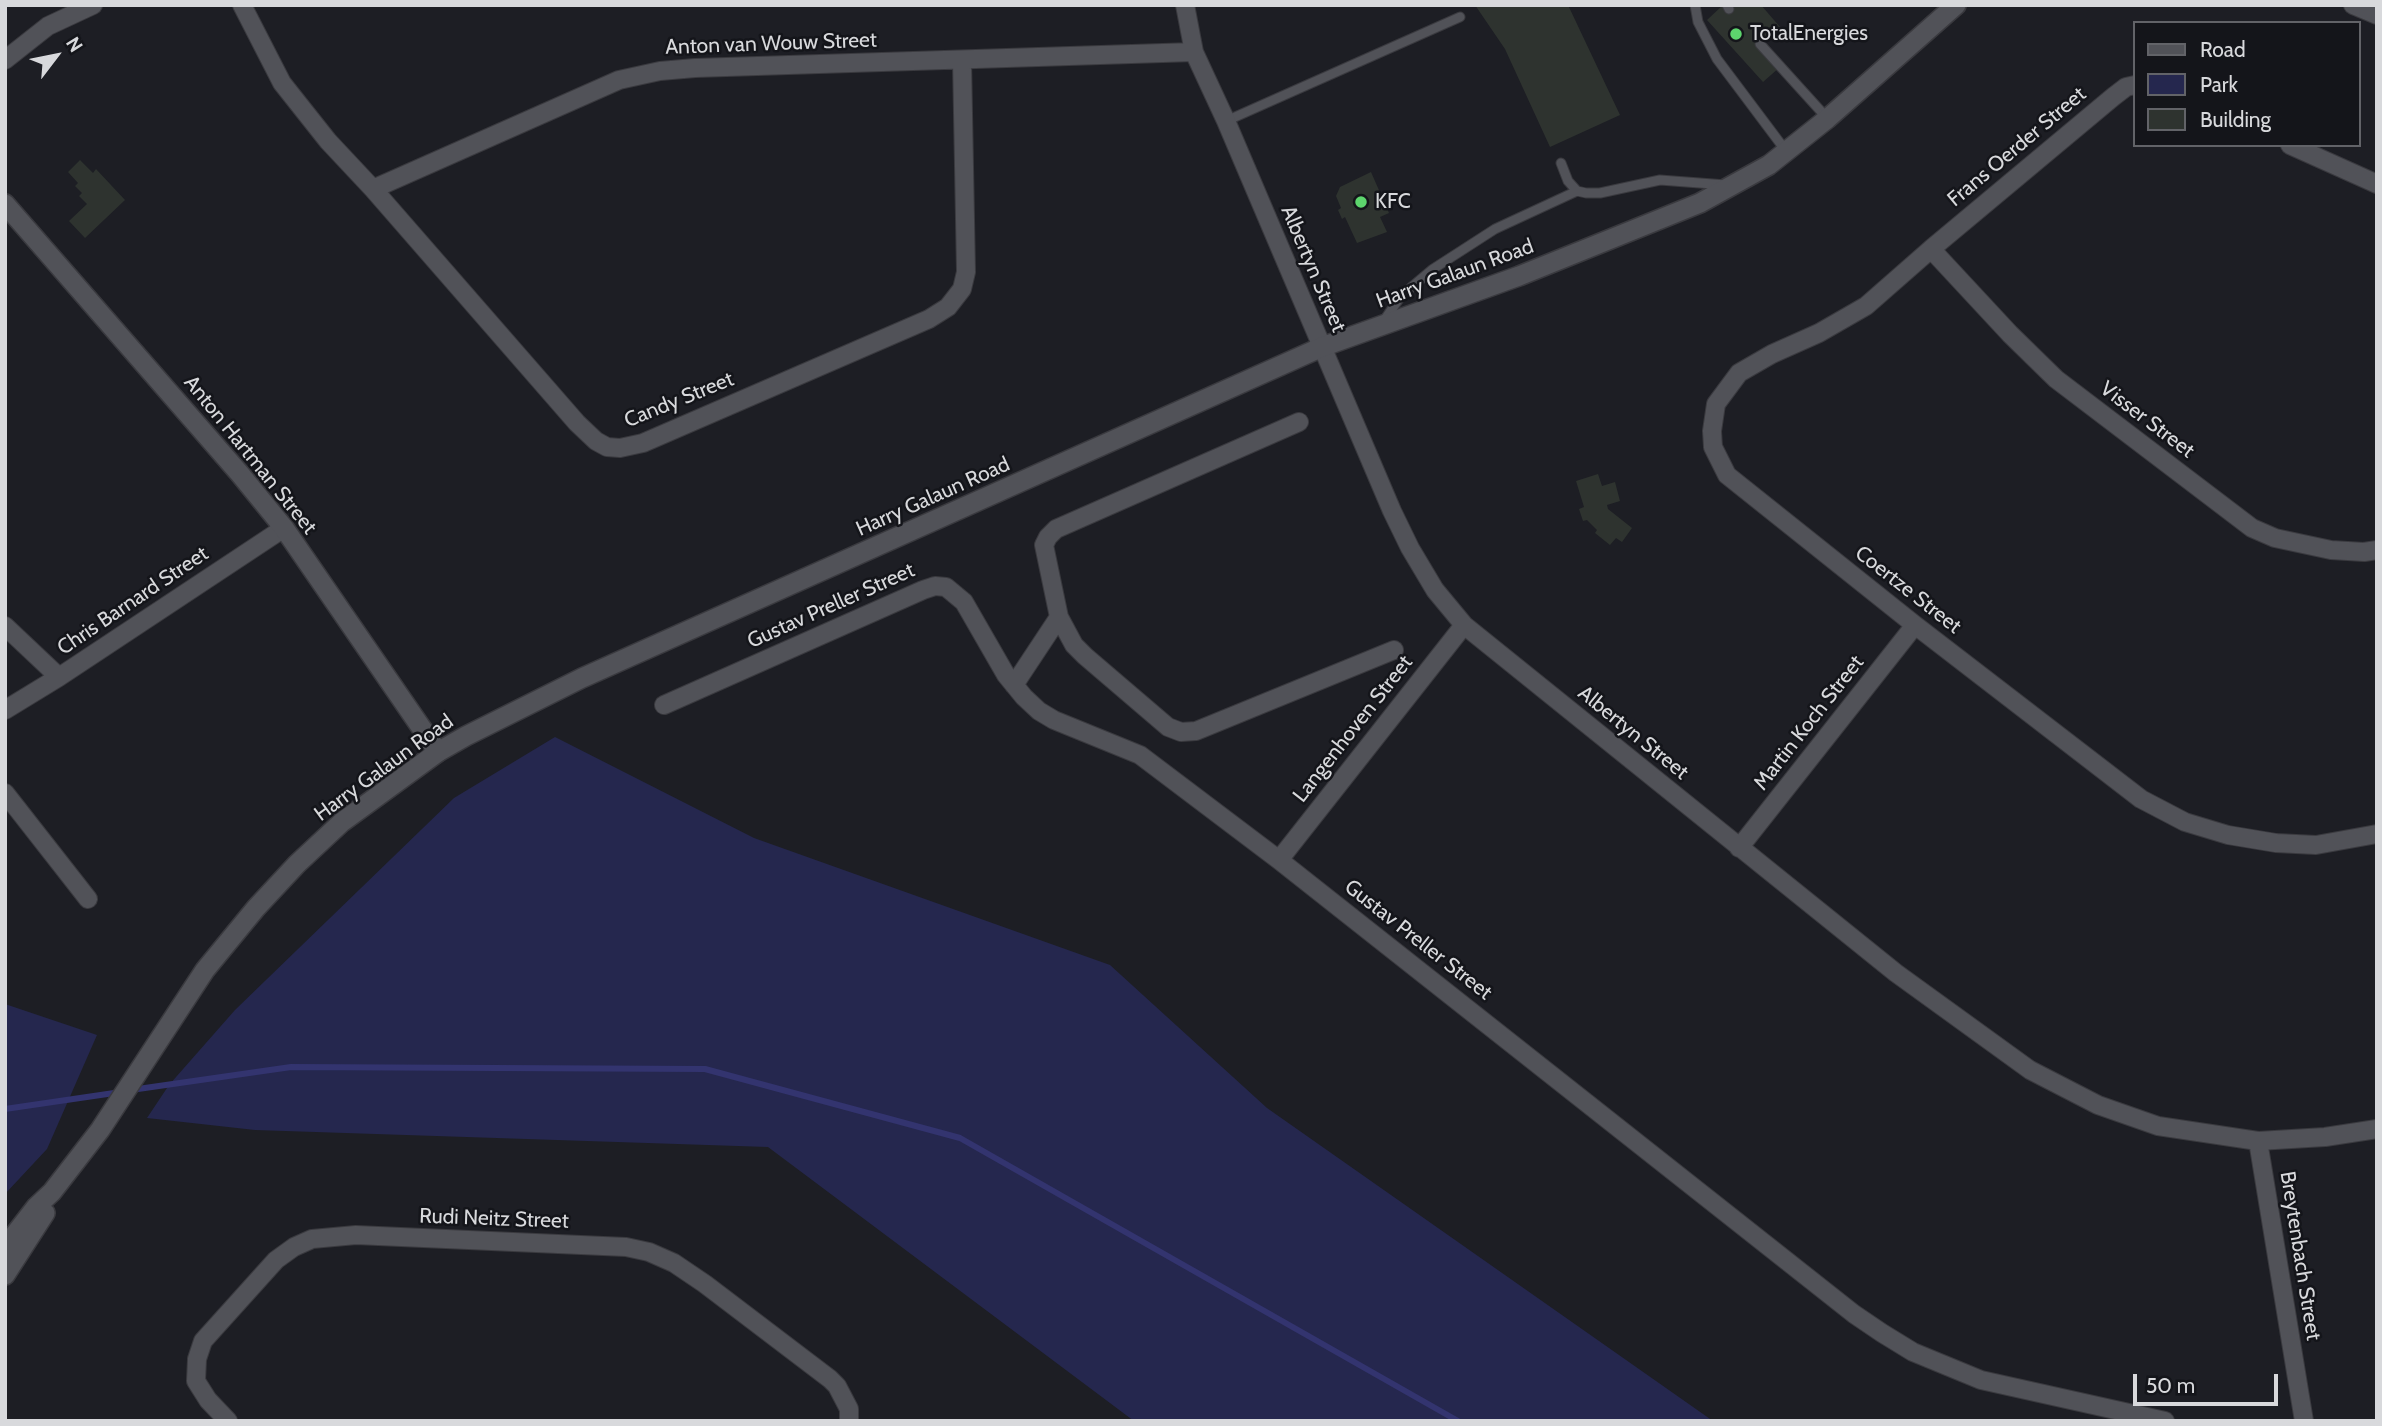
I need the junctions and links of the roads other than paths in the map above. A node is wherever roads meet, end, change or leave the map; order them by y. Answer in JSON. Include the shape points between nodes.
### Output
{"nodes":[{"id":1,"x":93,"y":5,"type":"edge"},
{"id":2,"x":242,"y":5,"type":"edge"},
{"id":3,"x":1185,"y":5,"type":"edge"},
{"id":4,"x":1696,"y":5,"type":"edge"},
{"id":5,"x":1956,"y":5,"type":"edge"},
{"id":6,"x":2353,"y":5,"type":"edge"},
{"id":7,"x":2377,"y":15,"type":"edge"},
{"id":8,"x":1460,"y":17,"type":"dead end"},
{"id":9,"x":1760,"y":44,"type":"dead end"},
{"id":10,"x":1194,"y":52,"type":"junction"},
{"id":11,"x":5,"y":60,"type":"edge"},
{"id":12,"x":962,"y":60,"type":"junction"},
{"id":13,"x":2134,"y":85,"type":"edge"},
{"id":14,"x":1827,"y":119,"type":"junction"},
{"id":15,"x":1226,"y":121,"type":"junction"},
{"id":16,"x":2294,"y":147,"type":"edge"},
{"id":17,"x":1786,"y":151,"type":"junction"},
{"id":18,"x":1560,"y":163,"type":"dead end"},
{"id":19,"x":2377,"y":184,"type":"edge"},
{"id":20,"x":1734,"y":186,"type":"junction"},
{"id":21,"x":373,"y":189,"type":"junction"},
{"id":22,"x":1577,"y":191,"type":"junction"},
{"id":23,"x":5,"y":204,"type":"edge"},
{"id":24,"x":1931,"y":249,"type":"junction"},
{"id":25,"x":1380,"y":326,"type":"junction"},
{"id":26,"x":1322,"y":347,"type":"junction"},
{"id":27,"x":1299,"y":422,"type":"dead end"},
{"id":28,"x":284,"y":528,"type":"junction"},
{"id":29,"x":2377,"y":550,"type":"edge"},
{"id":30,"x":1059,"y":617,"type":"junction"},
{"id":31,"x":1464,"y":625,"type":"junction"},
{"id":32,"x":1915,"y":625,"type":"junction"},
{"id":33,"x":5,"y":626,"type":"edge"},
{"id":34,"x":1394,"y":650,"type":"dead end"},
{"id":35,"x":59,"y":677,"type":"junction"},
{"id":36,"x":1014,"y":685,"type":"junction"},
{"id":37,"x":664,"y":705,"type":"dead end"},
{"id":38,"x":5,"y":710,"type":"edge"},
{"id":39,"x":438,"y":752,"type":"junction"},
{"id":40,"x":5,"y":793,"type":"edge"},
{"id":41,"x":2377,"y":834,"type":"edge"},
{"id":42,"x":1739,"y":848,"type":"junction"},
{"id":43,"x":1279,"y":860,"type":"junction"},
{"id":44,"x":88,"y":899,"type":"dead end"},
{"id":45,"x":2377,"y":1129,"type":"edge"},
{"id":46,"x":2258,"y":1141,"type":"junction"},
{"id":47,"x":52,"y":1192,"type":"junction"},
{"id":48,"x":5,"y":1247,"type":"edge"},
{"id":49,"x":5,"y":1275,"type":"edge"},
{"id":50,"x":228,"y":1421,"type":"edge"},
{"id":51,"x":849,"y":1421,"type":"edge"},
{"id":52,"x":2165,"y":1421,"type":"edge"},
{"id":53,"x":2304,"y":1421,"type":"edge"}],
"edges":[{"from":1,"to":11,"type":"street","via":[[48,26]]},
{"from":2,"to":21,"type":"street","name":"Candy Street","via":[[282,83],[327,141]]},
{"from":3,"to":10,"type":"street","name":"Albertyn Street"},
{"from":4,"to":17,"type":"lane","via":[[1698,22],[1717,60]]},
{"from":5,"to":14,"type":"main road","name":"Harry Galaun Road"},
{"from":6,"to":7,"type":"street"},
{"from":8,"to":15,"type":"lane"},
{"from":9,"to":14,"type":"lane"},
{"from":10,"to":12,"type":"street","name":"Anton van Wouw Street"},
{"from":10,"to":15,"type":"street","name":"Albertyn Street"},
{"from":12,"to":21,"type":"street","name":"Anton van Wouw Street","via":[[660,71],[620,80]]},
{"from":12,"to":21,"type":"street","name":"Candy Street","via":[[966,272],[962,289],[948,307],[655,438],[620,448],[596,441],[577,423]]},
{"from":13,"to":24,"type":"street","name":"Frans Oerder Street","via":[[2113,97]]},
{"from":14,"to":17,"type":"main road","name":"Harry Galaun Road"},
{"from":15,"to":26,"type":"street","name":"Albertyn Street"},
{"from":16,"to":19,"type":"street"},
{"from":17,"to":20,"type":"main road","name":"Harry Galaun Road"},
{"from":18,"to":22,"type":"lane"},
{"from":20,"to":22,"type":"lane","via":[[1660,180],[1600,193]]},
{"from":20,"to":25,"type":"main road","name":"Harry Galaun Road","via":[[1519,276]]},
{"from":22,"to":25,"type":"lane","via":[[1495,229],[1433,270],[1401,296]]},
{"from":23,"to":28,"type":"main road","name":"Anton Hartman Street"},
{"from":24,"to":29,"type":"street","name":"Visser Street","via":[[2056,379],[2252,528],[2331,550]]},
{"from":24,"to":32,"type":"street","name":"Coertze Street","via":[[1866,306],[1739,373],[1716,404],[1712,431],[1713,447],[1727,475]]},
{"from":25,"to":26,"type":"main road","name":"Harry Galaun Road"},
{"from":26,"to":31,"type":"street","name":"Albertyn Street","via":[[1410,548],[1435,590]]},
{"from":26,"to":39,"type":"main road","name":"Harry Galaun Road","via":[[582,678]]},
{"from":27,"to":30,"type":"street","via":[[1056,529],[1044,545]]},
{"from":28,"to":35,"type":"street","name":"Chris Barnard Street"},
{"from":28,"to":39,"type":"main road","name":"Anton Hartman Street"},
{"from":30,"to":34,"type":"street","via":[[1085,656],[1168,727],[1181,732],[1195,731]]},
{"from":30,"to":36,"type":"street"},
{"from":31,"to":42,"type":"street","name":"Albertyn Street"},
{"from":31,"to":43,"type":"street","name":"Langenhoven Street"},
{"from":32,"to":41,"type":"street","name":"Coertze Street","via":[[2141,799],[2185,822],[2276,843],[2316,845]]},
{"from":32,"to":42,"type":"street","name":"Martin Koch Street"},
{"from":33,"to":35,"type":"street"},
{"from":35,"to":38,"type":"street","name":"Chris Barnard Street"},
{"from":36,"to":37,"type":"street","name":"Gustav Preller Street","via":[[964,602],[946,587],[935,586]]},
{"from":36,"to":43,"type":"street","name":"Gustav Preller Street","via":[[1054,720],[1140,755]]},
{"from":39,"to":47,"type":"main road","name":"Harry Galaun Road","via":[[342,822],[256,908],[205,970],[100,1130]]},
{"from":40,"to":44,"type":"street"},
{"from":42,"to":46,"type":"street","name":"Albertyn Street","via":[[1896,973],[2030,1070],[2098,1105],[2158,1126]]},
{"from":43,"to":52,"type":"street","name":"Gustav Preller Street","via":[[1882,1334],[1981,1380]]},
{"from":45,"to":46,"type":"street","name":"Albertyn Street"},
{"from":46,"to":53,"type":"street","name":"Breytenbach Street"},
{"from":47,"to":48,"type":"main road","name":"Harry Galaun Road"},
{"from":47,"to":49,"type":"main road","name":"Harry Galaun Road","via":[[45,1214]]},
{"from":50,"to":51,"type":"street","name":"Rudi Neitz Street","via":[[196,1381],[203,1341],[276,1260],[294,1247],[330,1236],[626,1247],[649,1252],[705,1284],[830,1379],[849,1409]]}]}
